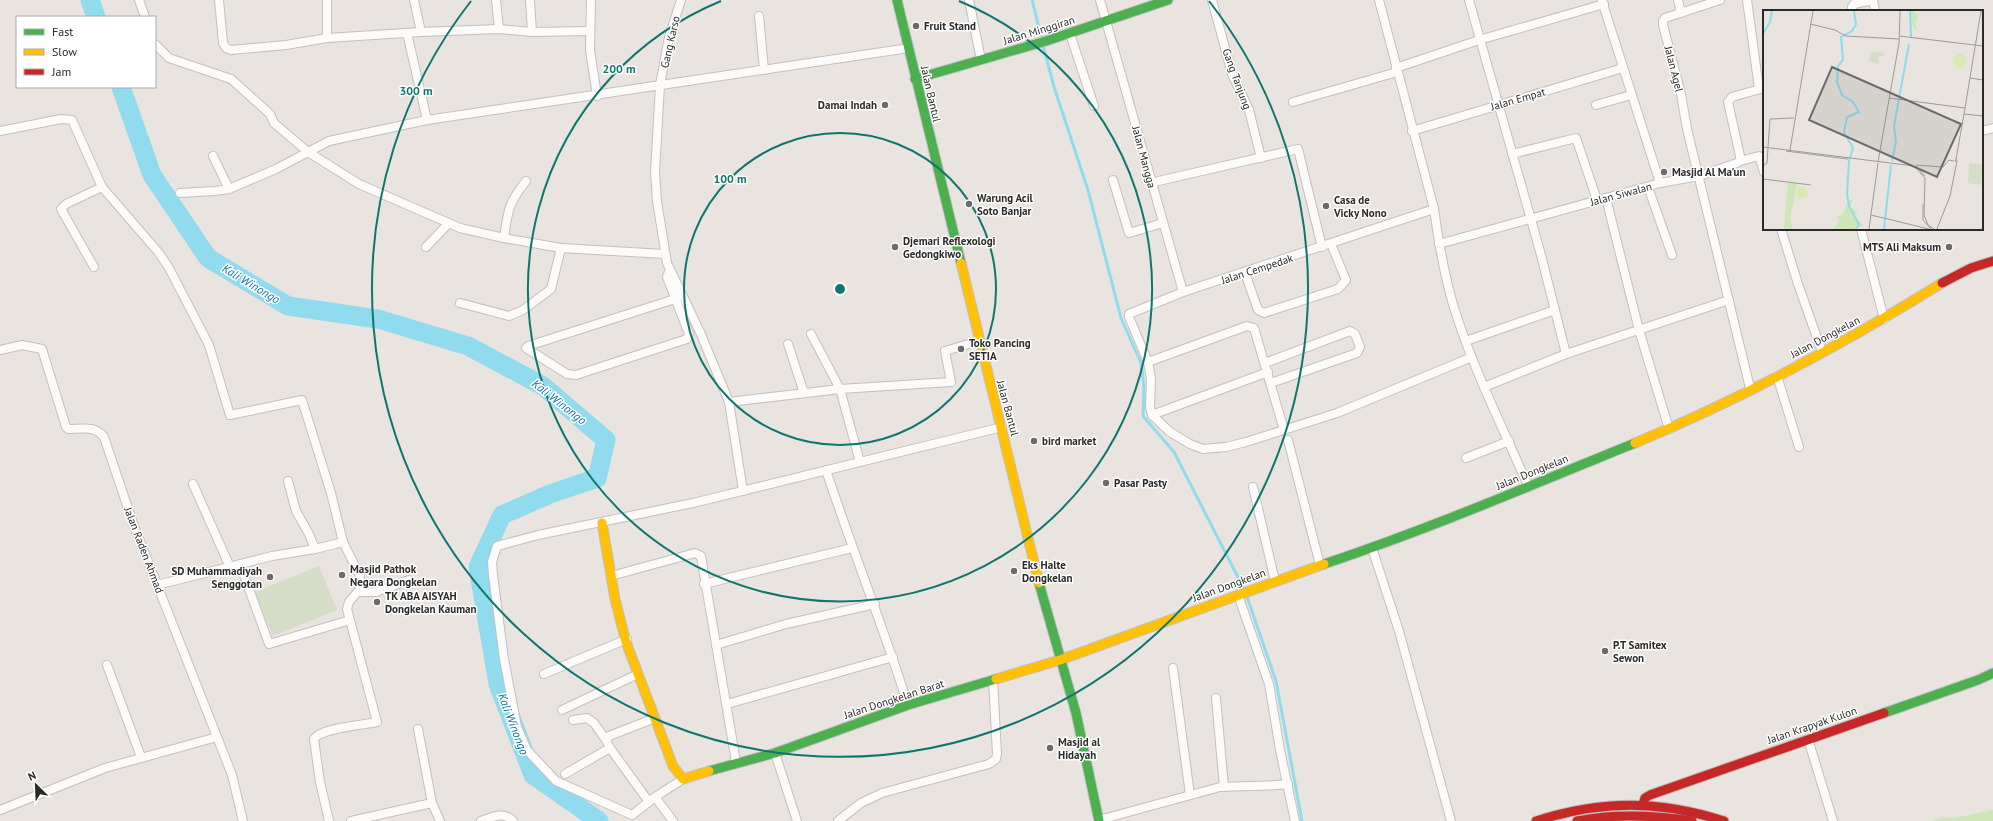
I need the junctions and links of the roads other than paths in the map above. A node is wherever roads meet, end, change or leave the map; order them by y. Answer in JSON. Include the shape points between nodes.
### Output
{"nodes":[{"id":1,"x":139,"y":0,"type":"edge"},
{"id":2,"x":219,"y":0,"type":"edge"},
{"id":3,"x":327,"y":0,"type":"edge"},
{"id":4,"x":414,"y":0,"type":"edge"},
{"id":5,"x":496,"y":0,"type":"edge"},
{"id":6,"x":530,"y":0,"type":"edge"},
{"id":7,"x":591,"y":0,"type":"edge"},
{"id":8,"x":681,"y":0,"type":"edge"},
{"id":9,"x":897,"y":0,"type":"edge"},
{"id":10,"x":969,"y":0,"type":"edge"},
{"id":11,"x":1100,"y":0,"type":"edge"},
{"id":12,"x":1168,"y":0,"type":"edge"},
{"id":13,"x":1212,"y":0,"type":"edge"},
{"id":14,"x":1379,"y":0,"type":"edge"},
{"id":15,"x":1469,"y":0,"type":"edge"},
{"id":16,"x":1678,"y":0,"type":"edge"},
{"id":17,"x":1720,"y":0,"type":"edge"},
{"id":18,"x":1747,"y":0,"type":"edge"},
{"id":19,"x":1872,"y":0,"type":"edge"},
{"id":20,"x":1603,"y":2,"type":"edge"},
{"id":21,"x":1852,"y":10,"type":"edge"},
{"id":22,"x":1875,"y":10,"type":"edge"},
{"id":23,"x":1681,"y":13,"type":"junction"},
{"id":24,"x":145,"y":16,"type":"edge"},
{"id":25,"x":759,"y":16,"type":"dead end"},
{"id":26,"x":1105,"y":21,"type":"junction"},
{"id":27,"x":499,"y":29,"type":"junction"},
{"id":28,"x":589,"y":31,"type":"junction"},
{"id":29,"x":422,"y":32,"type":"junction"},
{"id":30,"x":532,"y":32,"type":"junction"},
{"id":31,"x":407,"y":33,"type":"junction"},
{"id":32,"x":1070,"y":34,"type":"junction"},
{"id":33,"x":327,"y":38,"type":"junction"},
{"id":34,"x":1479,"y":40,"type":"junction"},
{"id":35,"x":156,"y":45,"type":"edge"},
{"id":36,"x":909,"y":48,"type":"junction"},
{"id":37,"x":981,"y":60,"type":"junction"},
{"id":38,"x":1623,"y":68,"type":"junction"},
{"id":39,"x":764,"y":70,"type":"junction"},
{"id":40,"x":1396,"y":70,"type":"junction"},
{"id":41,"x":915,"y":79,"type":"junction"},
{"id":42,"x":660,"y":85,"type":"junction"},
{"id":43,"x":1761,"y":88,"type":"edge"},
{"id":44,"x":1631,"y":94,"type":"junction"},
{"id":45,"x":597,"y":96,"type":"junction"},
{"id":46,"x":1293,"y":102,"type":"dead end"},
{"id":47,"x":1498,"y":104,"type":"junction"},
{"id":48,"x":1596,"y":105,"type":"dead end"},
{"id":49,"x":1094,"y":106,"type":"dead end"},
{"id":50,"x":427,"y":120,"type":"junction"},
{"id":51,"x":1993,"y":128,"type":"edge"},
{"id":52,"x":1412,"y":130,"type":"junction"},
{"id":53,"x":0,"y":131,"type":"edge"},
{"id":54,"x":1983,"y":131,"type":"edge"},
{"id":55,"x":312,"y":150,"type":"junction"},
{"id":56,"x":1512,"y":154,"type":"junction"},
{"id":57,"x":213,"y":156,"type":"dead end"},
{"id":58,"x":1261,"y":158,"type":"junction"},
{"id":59,"x":1740,"y":161,"type":"junction"},
{"id":60,"x":1763,"y":169,"type":"edge"},
{"id":61,"x":1699,"y":176,"type":"junction"},
{"id":62,"x":1113,"y":180,"type":"dead end"},
{"id":63,"x":526,"y":181,"type":"dead end"},
{"id":64,"x":1150,"y":183,"type":"junction"},
{"id":65,"x":1660,"y":184,"type":"junction"},
{"id":66,"x":102,"y":187,"type":"junction"},
{"id":67,"x":1648,"y":187,"type":"junction"},
{"id":68,"x":229,"y":189,"type":"junction"},
{"id":69,"x":180,"y":193,"type":"dead end"},
{"id":70,"x":1606,"y":198,"type":"junction"},
{"id":71,"x":1597,"y":200,"type":"junction"},
{"id":72,"x":1434,"y":209,"type":"junction"},
{"id":73,"x":1530,"y":220,"type":"junction"},
{"id":74,"x":450,"y":223,"type":"junction"},
{"id":75,"x":1163,"y":223,"type":"junction"},
{"id":76,"x":1781,"y":230,"type":"edge"},
{"id":77,"x":1861,"y":230,"type":"edge"},
{"id":78,"x":504,"y":238,"type":"junction"},
{"id":79,"x":1331,"y":244,"type":"junction"},
{"id":80,"x":1439,"y":244,"type":"junction"},
{"id":81,"x":426,"y":247,"type":"dead end"},
{"id":82,"x":1322,"y":247,"type":"junction"},
{"id":83,"x":561,"y":248,"type":"junction"},
{"id":84,"x":665,"y":254,"type":"junction"},
{"id":85,"x":1672,"y":255,"type":"dead end"},
{"id":86,"x":1993,"y":261,"type":"edge"},
{"id":87,"x":94,"y":267,"type":"dead end"},
{"id":88,"x":670,"y":271,"type":"junction"},
{"id":89,"x":1245,"y":273,"type":"junction"},
{"id":90,"x":1183,"y":292,"type":"junction"},
{"id":91,"x":675,"y":299,"type":"junction"},
{"id":92,"x":1729,"y":300,"type":"junction"},
{"id":93,"x":460,"y":303,"type":"dead end"},
{"id":94,"x":1555,"y":310,"type":"junction"},
{"id":95,"x":1884,"y":319,"type":"junction"},
{"id":96,"x":1639,"y":330,"type":"junction"},
{"id":97,"x":811,"y":334,"type":"dead end"},
{"id":98,"x":978,"y":340,"type":"junction"},
{"id":99,"x":1466,"y":341,"type":"junction"},
{"id":100,"x":788,"y":344,"type":"dead end"},
{"id":101,"x":0,"y":350,"type":"edge"},
{"id":102,"x":1822,"y":352,"type":"junction"},
{"id":103,"x":1566,"y":354,"type":"junction"},
{"id":104,"x":1472,"y":357,"type":"junction"},
{"id":105,"x":1148,"y":362,"type":"junction"},
{"id":106,"x":1265,"y":363,"type":"junction"},
{"id":107,"x":1268,"y":372,"type":"junction"},
{"id":108,"x":1777,"y":376,"type":"junction"},
{"id":109,"x":1271,"y":383,"type":"junction"},
{"id":110,"x":1484,"y":387,"type":"junction"},
{"id":111,"x":1750,"y":388,"type":"junction"},
{"id":112,"x":840,"y":389,"type":"junction"},
{"id":113,"x":804,"y":393,"type":"junction"},
{"id":114,"x":728,"y":402,"type":"junction"},
{"id":115,"x":1152,"y":415,"type":"junction"},
{"id":116,"x":1002,"y":427,"type":"junction"},
{"id":117,"x":1669,"y":429,"type":"junction"},
{"id":118,"x":1284,"y":430,"type":"junction"},
{"id":119,"x":1288,"y":440,"type":"dead end"},
{"id":120,"x":1509,"y":441,"type":"junction"},
{"id":121,"x":1799,"y":447,"type":"dead end"},
{"id":122,"x":1466,"y":458,"type":"dead end"},
{"id":123,"x":860,"y":462,"type":"junction"},
{"id":124,"x":826,"y":470,"type":"junction"},
{"id":125,"x":288,"y":481,"type":"dead end"},
{"id":126,"x":193,"y":484,"type":"dead end"},
{"id":127,"x":1528,"y":486,"type":"junction"},
{"id":128,"x":1253,"y":487,"type":"dead end"},
{"id":129,"x":743,"y":491,"type":"junction"},
{"id":130,"x":602,"y":523,"type":"junction"},
{"id":131,"x":343,"y":542,"type":"junction"},
{"id":132,"x":852,"y":548,"type":"junction"},
{"id":133,"x":1372,"y":548,"type":"junction"},
{"id":134,"x":315,"y":550,"type":"junction"},
{"id":135,"x":240,"y":564,"type":"junction"},
{"id":136,"x":1320,"y":565,"type":"junction"},
{"id":137,"x":230,"y":567,"type":"junction"},
{"id":138,"x":611,"y":576,"type":"junction"},
{"id":139,"x":409,"y":580,"type":"dead end"},
{"id":140,"x":1275,"y":581,"type":"junction"},
{"id":141,"x":704,"y":584,"type":"junction"},
{"id":142,"x":158,"y":585,"type":"junction"},
{"id":143,"x":359,"y":592,"type":"junction"},
{"id":144,"x":1238,"y":595,"type":"junction"},
{"id":145,"x":875,"y":604,"type":"junction"},
{"id":146,"x":350,"y":620,"type":"junction"},
{"id":147,"x":627,"y":639,"type":"junction"},
{"id":148,"x":716,"y":645,"type":"junction"},
{"id":149,"x":893,"y":657,"type":"junction"},
{"id":150,"x":1060,"y":660,"type":"junction"},
{"id":151,"x":107,"y":665,"type":"dead end"},
{"id":152,"x":1173,"y":668,"type":"dead end"},
{"id":153,"x":1993,"y":673,"type":"edge"},
{"id":154,"x":544,"y":674,"type":"dead end"},
{"id":155,"x":638,"y":674,"type":"junction"},
{"id":156,"x":993,"y":680,"type":"junction"},
{"id":157,"x":1216,"y":698,"type":"dead end"},
{"id":158,"x":727,"y":704,"type":"junction"},
{"id":159,"x":908,"y":705,"type":"junction"},
{"id":160,"x":562,"y":710,"type":"dead end"},
{"id":161,"x":655,"y":718,"type":"junction"},
{"id":162,"x":573,"y":720,"type":"dead end"},
{"id":163,"x":418,"y":729,"type":"dead end"},
{"id":164,"x":217,"y":737,"type":"junction"},
{"id":165,"x":1808,"y":739,"type":"junction"},
{"id":166,"x":606,"y":740,"type":"junction"},
{"id":167,"x":610,"y":748,"type":"junction"},
{"id":168,"x":775,"y":752,"type":"junction"},
{"id":169,"x":141,"y":757,"type":"junction"},
{"id":170,"x":736,"y":762,"type":"junction"},
{"id":171,"x":565,"y":774,"type":"dead end"},
{"id":172,"x":683,"y":779,"type":"junction"},
{"id":173,"x":1288,"y":784,"type":"junction"},
{"id":174,"x":1224,"y":786,"type":"junction"},
{"id":175,"x":1190,"y":795,"type":"junction"},
{"id":176,"x":652,"y":800,"type":"junction"},
{"id":177,"x":432,"y":803,"type":"junction"},
{"id":178,"x":1643,"y":804,"type":"junction"},
{"id":179,"x":0,"y":810,"type":"edge"},
{"id":180,"x":841,"y":820,"type":"edge"},
{"id":181,"x":243,"y":821,"type":"edge"},
{"id":182,"x":329,"y":821,"type":"edge"},
{"id":183,"x":351,"y":821,"type":"edge"},
{"id":184,"x":440,"y":821,"type":"edge"},
{"id":185,"x":481,"y":821,"type":"edge"},
{"id":186,"x":513,"y":821,"type":"edge"},
{"id":187,"x":673,"y":821,"type":"edge"},
{"id":188,"x":797,"y":821,"type":"edge"},
{"id":189,"x":1099,"y":821,"type":"edge"},
{"id":190,"x":1295,"y":821,"type":"edge"},
{"id":191,"x":1451,"y":821,"type":"edge"},
{"id":192,"x":1536,"y":821,"type":"edge"},
{"id":193,"x":1578,"y":821,"type":"edge"},
{"id":194,"x":1692,"y":821,"type":"edge"},
{"id":195,"x":1724,"y":821,"type":"edge"},
{"id":196,"x":1833,"y":821,"type":"edge"}],
"edges":[{"from":1,"to":24,"type":"street"},
{"from":2,"to":33,"type":"street","via":[[223,43],[228,49],[286,45]]},
{"from":3,"to":33,"type":"street"},
{"from":4,"to":29,"type":"street"},
{"from":5,"to":27,"type":"street"},
{"from":6,"to":30,"type":"street"},
{"from":7,"to":28,"type":"street"},
{"from":8,"to":42,"type":"street","name":"Gang Karso","via":[[669,37]]},
{"from":9,"to":36,"type":"main road","name":"Jalan Bantul"},
{"from":10,"to":37,"type":"street"},
{"from":11,"to":26,"type":"street","name":"Jalan Mangga"},
{"from":12,"to":26,"type":"main road","name":"Jalan Minggiran"},
{"from":13,"to":58,"type":"street","name":"Gang Tanjung","via":[[1232,74],[1249,110]]},
{"from":14,"to":40,"type":"street"},
{"from":15,"to":34,"type":"street"},
{"from":16,"to":23,"type":"street"},
{"from":17,"to":23,"type":"street","name":"Jalan Agel"},
{"from":18,"to":43,"type":"street"},
{"from":19,"to":21,"type":"street","via":[[1854,4]]},
{"from":19,"to":22,"type":"street"},
{"from":20,"to":34,"type":"street"},
{"from":20,"to":38,"type":"street"},
{"from":23,"to":61,"type":"street","name":"Jalan Agel","via":[[1662,21]]},
{"from":25,"to":39,"type":"street"},
{"from":26,"to":32,"type":"main road","name":"Jalan Minggiran"},
{"from":26,"to":64,"type":"street","name":"Jalan Mangga"},
{"from":27,"to":29,"type":"street"},
{"from":27,"to":30,"type":"street"},
{"from":28,"to":30,"type":"street"},
{"from":28,"to":45,"type":"street"},
{"from":29,"to":31,"type":"street"},
{"from":31,"to":33,"type":"street"},
{"from":31,"to":50,"type":"street"},
{"from":32,"to":37,"type":"main road","name":"Jalan Minggiran"},
{"from":32,"to":49,"type":"street"},
{"from":34,"to":40,"type":"street"},
{"from":34,"to":47,"type":"street"},
{"from":35,"to":55,"type":"street","via":[[169,58],[231,78],[270,114],[274,123]]},
{"from":36,"to":39,"type":"street"},
{"from":36,"to":41,"type":"main road","name":"Jalan Bantul"},
{"from":37,"to":41,"type":"main road","name":"Jalan Minggiran"},
{"from":38,"to":44,"type":"street"},
{"from":38,"to":47,"type":"street","name":"Jalan Empat"},
{"from":39,"to":42,"type":"street"},
{"from":40,"to":46,"type":"street"},
{"from":40,"to":52,"type":"street"},
{"from":41,"to":98,"type":"main road","name":"Jalan Bantul"},
{"from":42,"to":45,"type":"street"},
{"from":42,"to":84,"type":"street","name":"Gang Karso","via":[[656,187]]},
{"from":43,"to":59,"type":"street","via":[[1732,97],[1728,102]]},
{"from":44,"to":48,"type":"street"},
{"from":44,"to":65,"type":"street"},
{"from":45,"to":50,"type":"street"},
{"from":47,"to":52,"type":"street","name":"Jalan Empat"},
{"from":47,"to":56,"type":"street"},
{"from":50,"to":55,"type":"street","via":[[329,141]]},
{"from":51,"to":54,"type":"street"},
{"from":52,"to":72,"type":"street"},
{"from":53,"to":66,"type":"street","via":[[61,119],[72,120]]},
{"from":55,"to":68,"type":"street"},
{"from":55,"to":74,"type":"street","via":[[365,187]]},
{"from":56,"to":71,"type":"street","via":[[1576,138]]},
{"from":56,"to":73,"type":"street"},
{"from":57,"to":68,"type":"street"},
{"from":58,"to":64,"type":"street"},
{"from":58,"to":82,"type":"street","via":[[1296,149],[1300,151]]},
{"from":59,"to":60,"type":"street","name":"Jalan Siwalan","via":[[1759,156]]},
{"from":59,"to":61,"type":"street","name":"Jalan Siwalan"},
{"from":61,"to":65,"type":"street","name":"Jalan Siwalan"},
{"from":61,"to":92,"type":"street"},
{"from":62,"to":75,"type":"street","via":[[1129,233]]},
{"from":63,"to":78,"type":"street","via":[[512,199]]},
{"from":64,"to":75,"type":"street","name":"Jalan Mangga"},
{"from":65,"to":67,"type":"street","name":"Jalan Siwalan"},
{"from":66,"to":87,"type":"street","via":[[66,204],[61,209]]},
{"from":66,"to":131,"type":"street","via":[[169,268],[210,345],[230,415],[302,400],[331,493]]},
{"from":67,"to":70,"type":"street","name":"Jalan Siwalan"},
{"from":67,"to":85,"type":"street"},
{"from":68,"to":69,"type":"street"},
{"from":70,"to":71,"type":"street","name":"Jalan Siwalan"},
{"from":70,"to":96,"type":"street"},
{"from":71,"to":73,"type":"street","name":"Jalan Siwalan"},
{"from":72,"to":79,"type":"street","name":"Jalan Cempedak"},
{"from":72,"to":80,"type":"street"},
{"from":73,"to":80,"type":"street","name":"Jalan Siwalan"},
{"from":73,"to":94,"type":"street"},
{"from":74,"to":78,"type":"street","via":[[470,231]]},
{"from":74,"to":81,"type":"street"},
{"from":75,"to":90,"type":"street","name":"Jalan Mangga"},
{"from":76,"to":102,"type":"street"},
{"from":77,"to":95,"type":"street"},
{"from":78,"to":83,"type":"street"},
{"from":79,"to":82,"type":"street","name":"Jalan Cempedak"},
{"from":79,"to":89,"type":"street","via":[[1346,280],[1338,289],[1264,313],[1258,310]]},
{"from":80,"to":99,"type":"street","via":[[1456,316]]},
{"from":82,"to":89,"type":"street","name":"Jalan Cempedak"},
{"from":83,"to":84,"type":"street"},
{"from":83,"to":93,"type":"street","via":[[551,290],[523,310],[509,316]]},
{"from":84,"to":88,"type":"street","name":"Gang Karso"},
{"from":86,"to":95,"type":"main road","name":"Jalan Dongkelan","via":[[1949,279]]},
{"from":88,"to":91,"type":"street","via":[[667,277]]},
{"from":88,"to":114,"type":"street","via":[[700,332]]},
{"from":89,"to":90,"type":"street","name":"Jalan Cempedak"},
{"from":90,"to":105,"type":"street","name":"Jalan Cempedak","via":[[1129,315]]},
{"from":91,"to":91,"type":"street","via":[[528,346],[526,348],[573,376],[662,348],[690,336]]},
{"from":92,"to":96,"type":"street"},
{"from":92,"to":111,"type":"street"},
{"from":94,"to":99,"type":"street"},
{"from":94,"to":103,"type":"street"},
{"from":95,"to":102,"type":"main road","name":"Jalan Dongkelan"},
{"from":96,"to":103,"type":"street"},
{"from":96,"to":117,"type":"street"},
{"from":97,"to":112,"type":"street"},
{"from":98,"to":112,"type":"street","via":[[945,351],[950,382]]},
{"from":98,"to":116,"type":"main road","name":"Jalan Bantul"},
{"from":99,"to":104,"type":"street"},
{"from":100,"to":113,"type":"street"},
{"from":101,"to":142,"type":"street","name":"Jalan Raden Ahmad","via":[[22,345],[42,349],[66,427],[93,428],[104,437],[134,526]]},
{"from":102,"to":108,"type":"main road","name":"Jalan Dongkelan"},
{"from":103,"to":110,"type":"street"},
{"from":104,"to":110,"type":"street"},
{"from":104,"to":118,"type":"street","via":[[1337,413]]},
{"from":105,"to":106,"type":"street","via":[[1248,326],[1254,328]]},
{"from":105,"to":115,"type":"street"},
{"from":106,"to":107,"type":"street"},
{"from":106,"to":109,"type":"street","via":[[1350,331],[1355,334],[1360,347],[1357,353]]},
{"from":107,"to":109,"type":"street"},
{"from":107,"to":115,"type":"street"},
{"from":108,"to":111,"type":"main road","name":"Jalan Dongkelan"},
{"from":108,"to":121,"type":"street"},
{"from":109,"to":118,"type":"street"},
{"from":110,"to":120,"type":"street"},
{"from":111,"to":117,"type":"main road","name":"Jalan Dongkelan"},
{"from":112,"to":113,"type":"street"},
{"from":112,"to":123,"type":"street"},
{"from":113,"to":114,"type":"street"},
{"from":114,"to":129,"type":"street"},
{"from":115,"to":118,"type":"street","via":[[1170,432],[1203,449],[1226,447]]},
{"from":116,"to":123,"type":"street"},
{"from":116,"to":150,"type":"main road","name":"Jalan Bantul"},
{"from":117,"to":127,"type":"main road","name":"Jalan Dongkelan"},
{"from":119,"to":136,"type":"street"},
{"from":120,"to":122,"type":"street"},
{"from":120,"to":127,"type":"street"},
{"from":123,"to":124,"type":"street"},
{"from":124,"to":129,"type":"street"},
{"from":124,"to":132,"type":"street"},
{"from":125,"to":134,"type":"street","via":[[296,511]]},
{"from":126,"to":137,"type":"street"},
{"from":127,"to":133,"type":"main road","name":"Jalan Dongkelan"},
{"from":128,"to":140,"type":"street"},
{"from":129,"to":130,"type":"street"},
{"from":130,"to":138,"type":"main road"},
{"from":130,"to":176,"type":"street","via":[[497,546],[492,562],[504,660],[517,727],[526,750],[556,781],[628,814],[636,814]]},
{"from":131,"to":134,"type":"street"},
{"from":131,"to":143,"type":"street","via":[[360,576],[362,586]]},
{"from":132,"to":141,"type":"street"},
{"from":132,"to":145,"type":"street"},
{"from":133,"to":136,"type":"main road","name":"Jalan Dongkelan"},
{"from":133,"to":191,"type":"street"},
{"from":134,"to":135,"type":"street"},
{"from":135,"to":137,"type":"street"},
{"from":135,"to":146,"type":"street","via":[[269,644]]},
{"from":136,"to":140,"type":"main road","name":"Jalan Dongkelan"},
{"from":137,"to":142,"type":"street"},
{"from":138,"to":141,"type":"street","via":[[697,553],[702,558]]},
{"from":138,"to":147,"type":"main road"},
{"from":139,"to":143,"type":"street","via":[[376,592]]},
{"from":140,"to":144,"type":"main road","name":"Jalan Dongkelan"},
{"from":141,"to":148,"type":"street"},
{"from":142,"to":164,"type":"street","name":"Jalan Raden Ahmad"},
{"from":143,"to":146,"type":"street","via":[[347,604]]},
{"from":144,"to":150,"type":"main road","name":"Jalan Dongkelan"},
{"from":144,"to":173,"type":"street","via":[[1269,684]]},
{"from":145,"to":148,"type":"street","via":[[786,624]]},
{"from":145,"to":149,"type":"street"},
{"from":146,"to":182,"type":"street","via":[[377,722],[326,731],[314,738]]},
{"from":147,"to":154,"type":"street"},
{"from":147,"to":155,"type":"main road"},
{"from":148,"to":158,"type":"street"},
{"from":149,"to":158,"type":"street"},
{"from":149,"to":159,"type":"street"},
{"from":150,"to":156,"type":"main road","name":"Jalan Dongkelan Barat"},
{"from":150,"to":189,"type":"main road","name":"Jalan Bantul","via":[[1076,714]]},
{"from":151,"to":169,"type":"street"},
{"from":152,"to":175,"type":"street"},
{"from":153,"to":165,"type":"main road","name":"Jalan Krapyak Kulon"},
{"from":155,"to":160,"type":"street"},
{"from":155,"to":161,"type":"main road"},
{"from":156,"to":159,"type":"main road","name":"Jalan Dongkelan Barat"},
{"from":156,"to":180,"type":"street","via":[[997,754],[994,761],[882,793],[861,803]]},
{"from":157,"to":174,"type":"street"},
{"from":158,"to":170,"type":"street"},
{"from":159,"to":168,"type":"main road","name":"Jalan Dongkelan Barat"},
{"from":161,"to":166,"type":"street","via":[[609,736]]},
{"from":161,"to":172,"type":"main road","via":[[673,766]]},
{"from":162,"to":166,"type":"street","via":[[587,718],[594,723]]},
{"from":163,"to":177,"type":"street"},
{"from":164,"to":169,"type":"street"},
{"from":164,"to":181,"type":"street","name":"Jalan Raden Ahmad","via":[[232,775]]},
{"from":165,"to":178,"type":"main road","name":"Jalan Krapyak Kulon","via":[[1650,795],[1645,798]]},
{"from":165,"to":196,"type":"street"},
{"from":166,"to":167,"type":"street"},
{"from":167,"to":171,"type":"street"},
{"from":167,"to":176,"type":"street"},
{"from":168,"to":170,"type":"main road","name":"Jalan Dongkelan Barat"},
{"from":168,"to":188,"type":"street"},
{"from":169,"to":179,"type":"street","via":[[104,768]]},
{"from":170,"to":172,"type":"main road","name":"Jalan Dongkelan Barat"},
{"from":172,"to":176,"type":"street"},
{"from":173,"to":174,"type":"street","via":[[1269,787]]},
{"from":173,"to":190,"type":"street"},
{"from":174,"to":175,"type":"street"},
{"from":175,"to":189,"type":"street"},
{"from":176,"to":187,"type":"street"},
{"from":177,"to":183,"type":"street"},
{"from":177,"to":184,"type":"street"},
{"from":178,"to":192,"type":"main road","via":[[1578,809]]},
{"from":178,"to":195,"type":"main road","via":[[1689,811]]},
{"from":185,"to":186,"type":"street","via":[[501,815]]},
{"from":193,"to":194,"type":"main road","via":[[1636,814]]}]}
